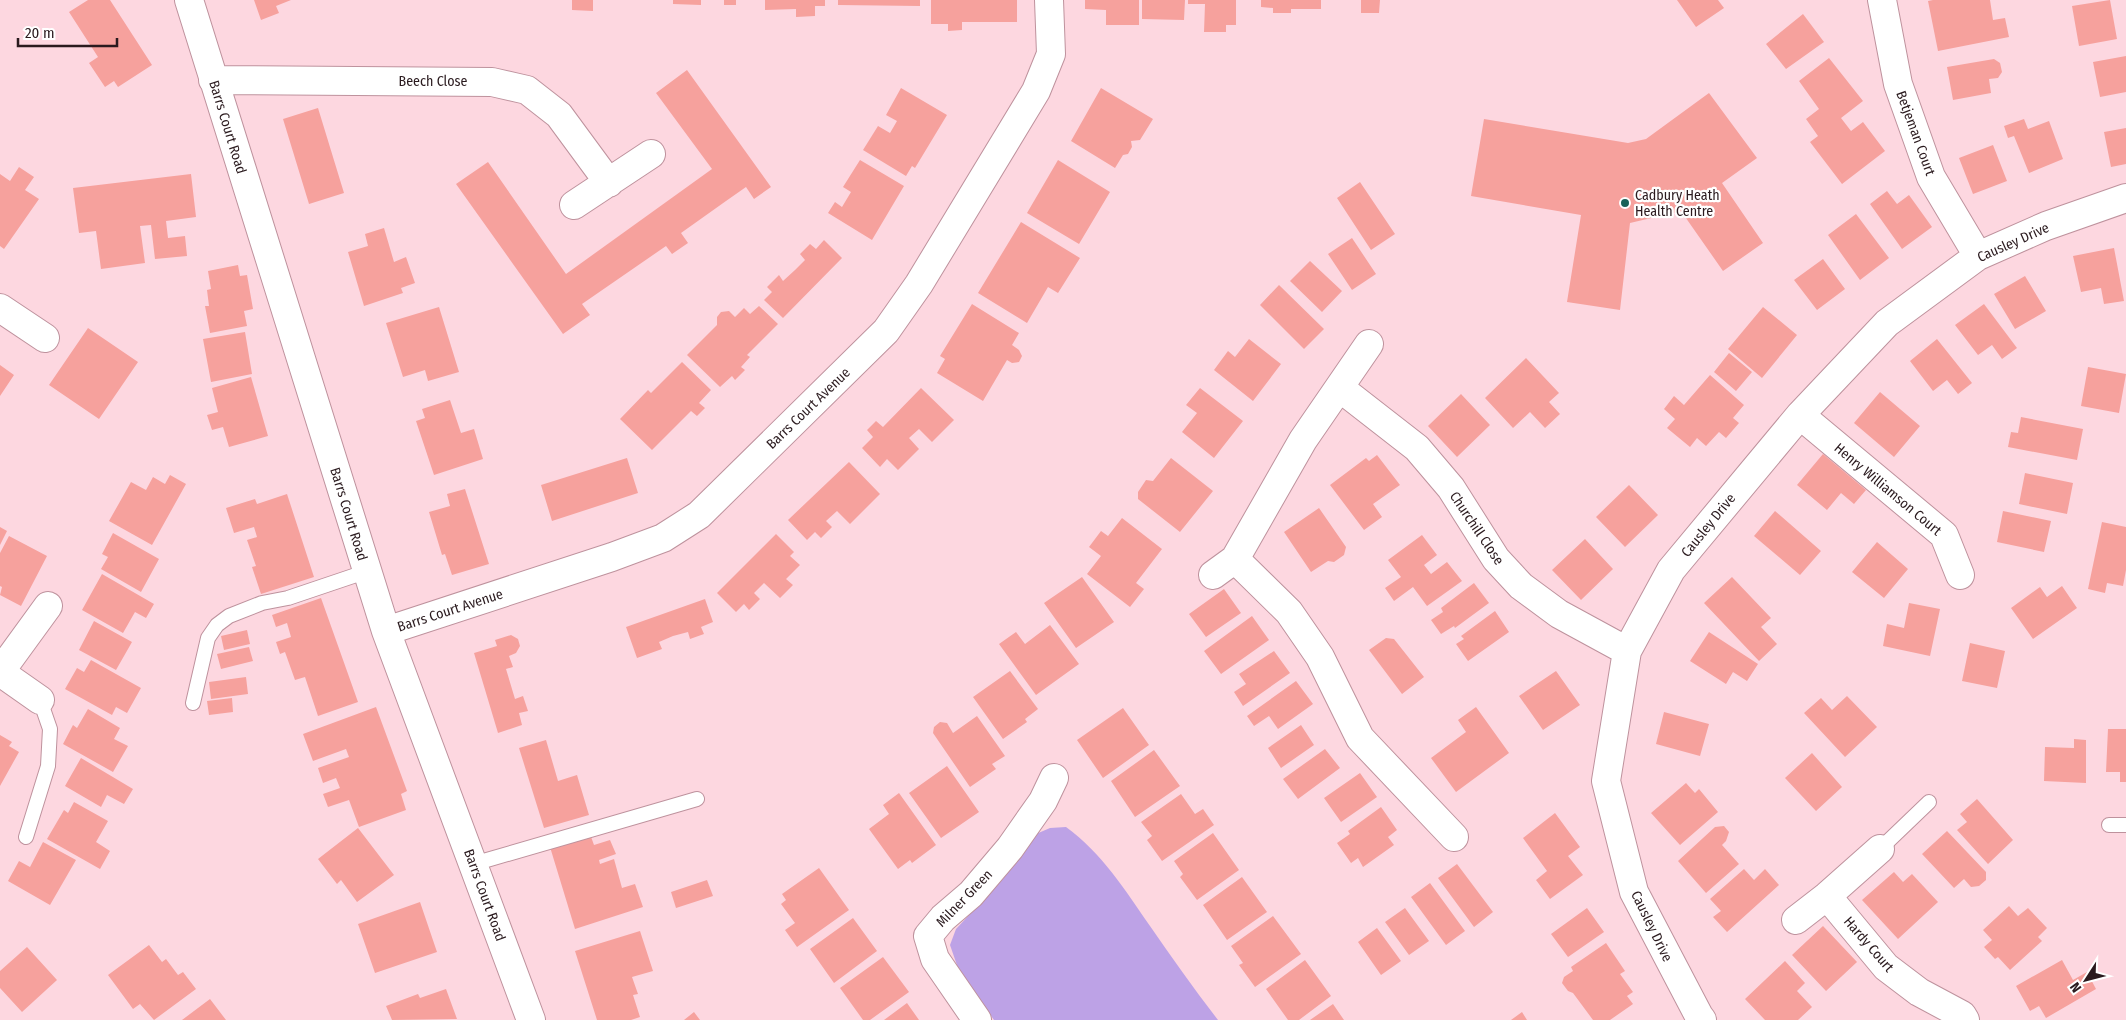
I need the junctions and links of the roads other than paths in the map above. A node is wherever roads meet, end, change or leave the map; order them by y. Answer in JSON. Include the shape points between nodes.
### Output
{"nodes":[{"id":1,"x":189,"y":0,"type":"edge"},
{"id":2,"x":1049,"y":0,"type":"edge"},
{"id":3,"x":1882,"y":0,"type":"edge"},
{"id":4,"x":213,"y":80,"type":"junction"},
{"id":5,"x":651,"y":154,"type":"dead end"},
{"id":6,"x":609,"y":183,"type":"junction"},
{"id":7,"x":2126,"y":198,"type":"edge"},
{"id":8,"x":574,"y":205,"type":"dead end"},
{"id":9,"x":1978,"y":256,"type":"junction"},
{"id":10,"x":0,"y":308,"type":"edge"},
{"id":11,"x":45,"y":338,"type":"dead end"},
{"id":12,"x":1369,"y":344,"type":"dead end"},
{"id":13,"x":1340,"y":388,"type":"junction"},
{"id":14,"x":1800,"y":415,"type":"junction"},
{"id":15,"x":1236,"y":559,"type":"junction"},
{"id":16,"x":368,"y":571,"type":"junction"},
{"id":17,"x":1960,"y":575,"type":"dead end"},
{"id":18,"x":1213,"y":576,"type":"dead end"},
{"id":19,"x":48,"y":606,"type":"dead end"},
{"id":20,"x":386,"y":631,"type":"junction"},
{"id":21,"x":1628,"y":651,"type":"junction"},
{"id":22,"x":40,"y":700,"type":"joint"},
{"id":23,"x":192,"y":703,"type":"dead end"},
{"id":24,"x":1054,"y":778,"type":"dead end"},
{"id":25,"x":697,"y":799,"type":"dead end"},
{"id":26,"x":1929,"y":802,"type":"dead end"},
{"id":27,"x":2109,"y":825,"type":"dead end"},
{"id":28,"x":2126,"y":825,"type":"edge"},
{"id":29,"x":26,"y":837,"type":"dead end"},
{"id":30,"x":1454,"y":837,"type":"dead end"},
{"id":31,"x":1880,"y":849,"type":"joint"},
{"id":32,"x":473,"y":864,"type":"junction"},
{"id":33,"x":1827,"y":896,"type":"junction"},
{"id":34,"x":1796,"y":920,"type":"dead end"},
{"id":35,"x":1698,"y":1019,"type":"edge"},
{"id":36,"x":531,"y":1020,"type":"edge"},
{"id":37,"x":977,"y":1020,"type":"edge"},
{"id":38,"x":1965,"y":1020,"type":"edge"}],
"edges":[{"from":1,"to":4,"type":"street","name":"Barrs Court Road"},
{"from":2,"to":20,"type":"street","name":"Barrs Court Avenue","via":[[1051,54],[1036,92],[919,284],[886,331],[699,515],[663,538],[620,554]]},
{"from":3,"to":9,"type":"street","name":"Betjeman Court","via":[[1898,84],[1931,177]]},
{"from":4,"to":6,"type":"street","name":"Beech Close","via":[[492,82],[526,90],[559,115]]},
{"from":4,"to":16,"type":"street","name":"Barrs Court Road"},
{"from":5,"to":6,"type":"street"},
{"from":6,"to":8,"type":"street"},
{"from":7,"to":9,"type":"street","name":"Causley Drive","via":[[2046,226]]},
{"from":9,"to":14,"type":"street","name":"Causley Drive","via":[[1887,322]]},
{"from":10,"to":11,"type":"street"},
{"from":12,"to":13,"type":"street"},
{"from":13,"to":15,"type":"street","via":[[1303,440]]},
{"from":13,"to":21,"type":"street","name":"Churchill Close","via":[[1417,448],[1451,488],[1496,559],[1521,586],[1559,614]]},
{"from":14,"to":17,"type":"street","name":"Henry Williamson Court","via":[[1944,535]]},
{"from":14,"to":21,"type":"street","name":"Causley Drive","via":[[1671,570]]},
{"from":15,"to":18,"type":"street"},
{"from":15,"to":30,"type":"street","via":[[1289,612],[1320,656],[1360,738]]},
{"from":16,"to":20,"type":"street","name":"Barrs Court Road"},
{"from":16,"to":23,"type":"lane","via":[[228,616],[208,638]]},
{"from":19,"to":22,"type":"street","via":[[0,672]]},
{"from":20,"to":32,"type":"street","name":"Barrs Court Road"},
{"from":21,"to":35,"type":"street","name":"Causley Drive","via":[[1606,780],[1634,892]]},
{"from":22,"to":29,"type":"lane","via":[[50,729],[48,766]]},
{"from":24,"to":37,"type":"street","name":"Milner Green","via":[[1043,801],[1010,848],[971,894],[928,936],[935,958]]},
{"from":25,"to":32,"type":"lane"},
{"from":26,"to":31,"type":"lane"},
{"from":27,"to":28,"type":"lane"},
{"from":31,"to":33,"type":"street"},
{"from":32,"to":36,"type":"street","name":"Barrs Court Road"},
{"from":33,"to":34,"type":"street"},
{"from":33,"to":38,"type":"street","name":"Hardy Court","via":[[1886,967]]}]}
